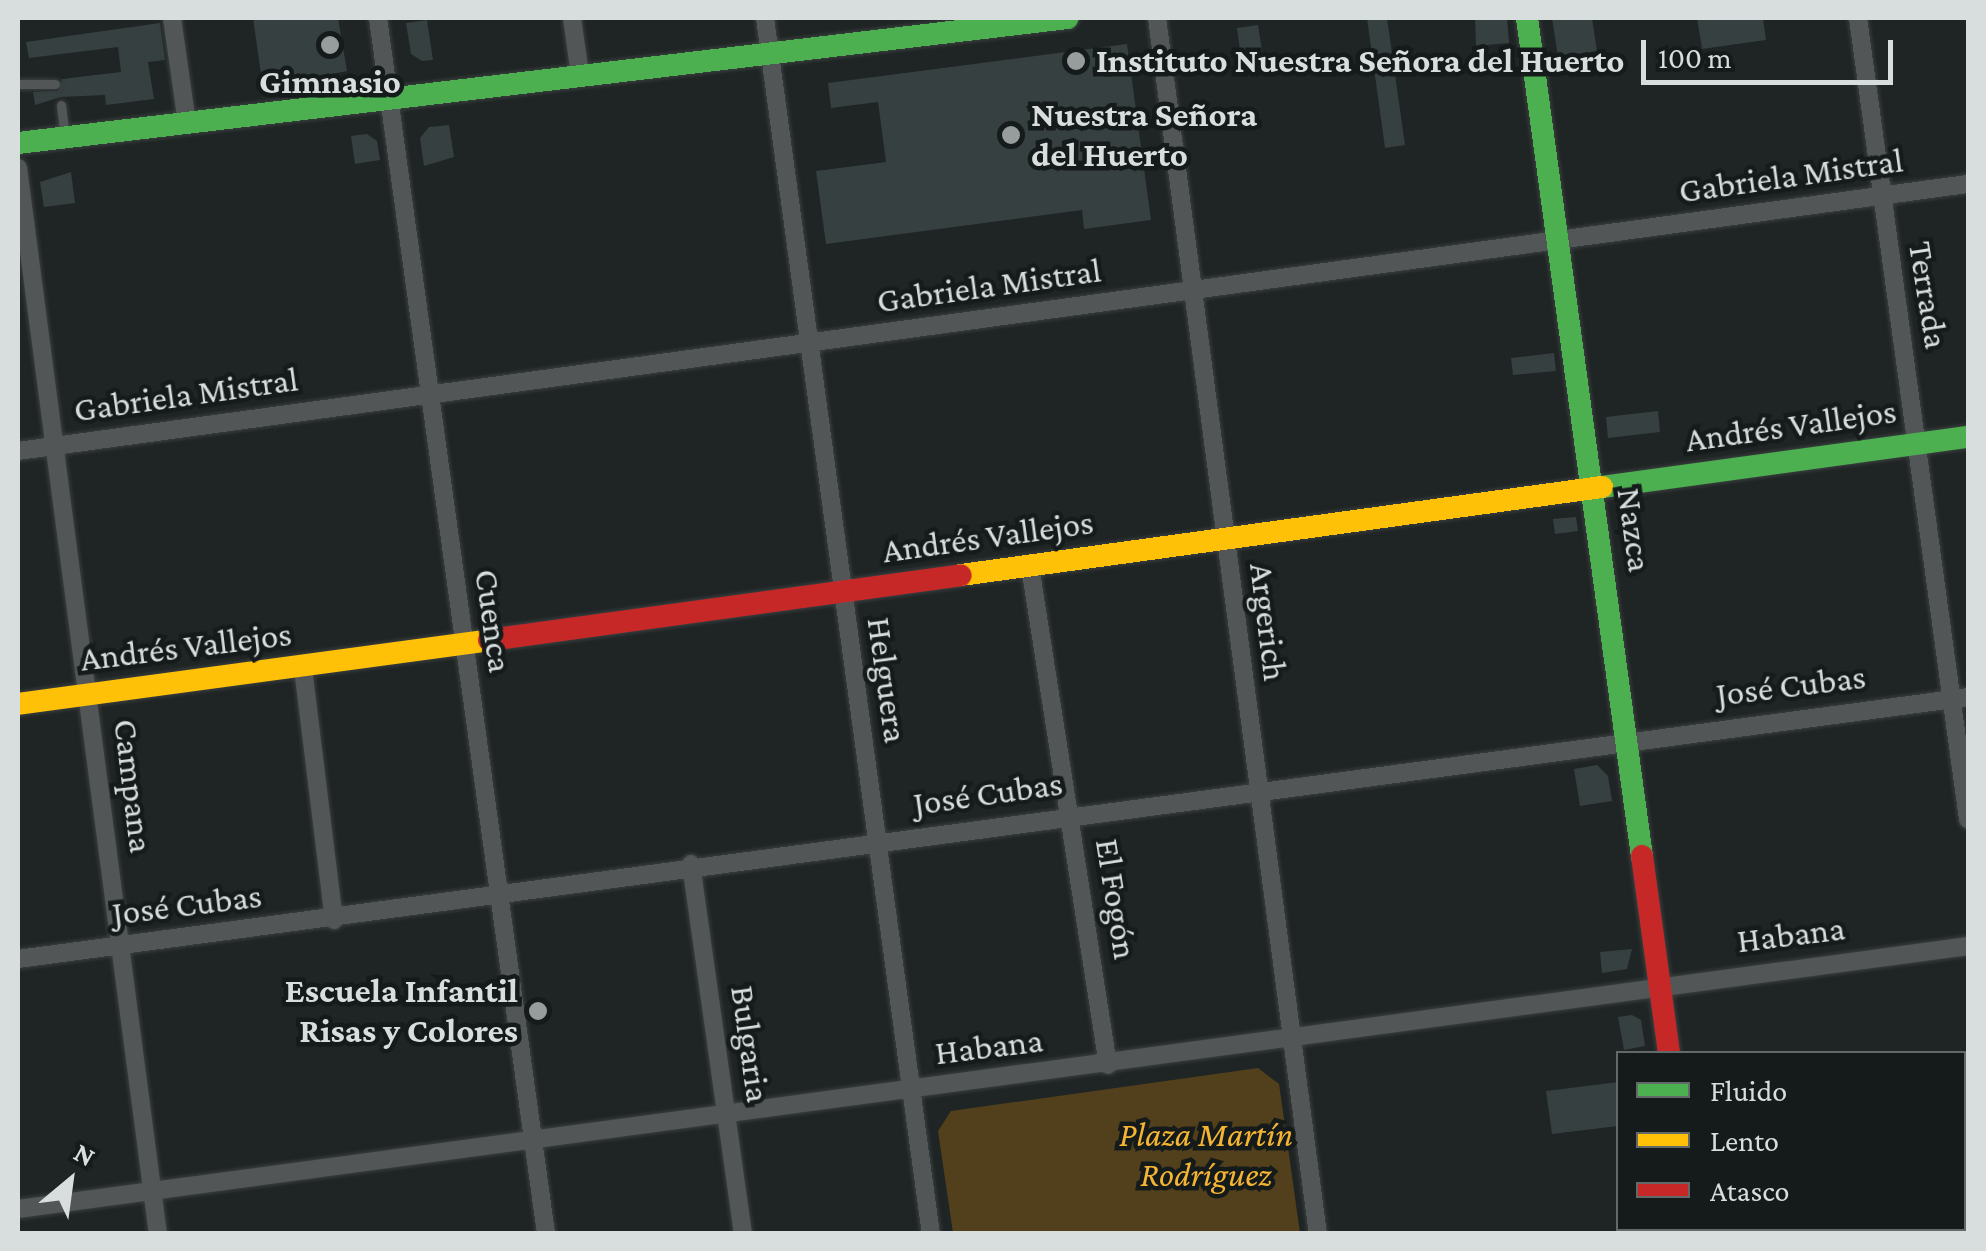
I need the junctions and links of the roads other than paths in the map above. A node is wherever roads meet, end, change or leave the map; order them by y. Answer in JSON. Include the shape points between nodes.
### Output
{"nodes":[{"id":1,"x":172,"y":18,"type":"edge"},
{"id":2,"x":378,"y":18,"type":"edge"},
{"id":3,"x":572,"y":18,"type":"edge"},
{"id":4,"x":765,"y":18,"type":"edge"},
{"id":5,"x":1068,"y":18,"type":"edge"},
{"id":6,"x":1158,"y":18,"type":"edge"},
{"id":7,"x":1527,"y":18,"type":"edge"},
{"id":8,"x":1858,"y":18,"type":"edge"},
{"id":9,"x":955,"y":24,"type":"edge"},
{"id":10,"x":770,"y":53,"type":"junction"},
{"id":11,"x":580,"y":74,"type":"junction"},
{"id":12,"x":18,"y":84,"type":"edge"},
{"id":13,"x":55,"y":84,"type":"dead end"},
{"id":14,"x":389,"y":96,"type":"junction"},
{"id":15,"x":61,"y":105,"type":"dead end"},
{"id":16,"x":187,"y":123,"type":"junction"},
{"id":17,"x":65,"y":137,"type":"junction"},
{"id":18,"x":18,"y":142,"type":"edge"},
{"id":19,"x":18,"y":168,"type":"edge"},
{"id":20,"x":1968,"y":184,"type":"edge"},
{"id":21,"x":1880,"y":197,"type":"junction"},
{"id":22,"x":1556,"y":241,"type":"junction"},
{"id":23,"x":1192,"y":292,"type":"junction"},
{"id":24,"x":809,"y":343,"type":"junction"},
{"id":25,"x":431,"y":396,"type":"junction"},
{"id":26,"x":1968,"y":437,"type":"edge"},
{"id":27,"x":1918,"y":444,"type":"junction"},
{"id":28,"x":54,"y":446,"type":"junction"},
{"id":29,"x":18,"y":451,"type":"edge"},
{"id":30,"x":1592,"y":488,"type":"junction"},
{"id":31,"x":1225,"y":540,"type":"junction"},
{"id":32,"x":1030,"y":566,"type":"junction"},
{"id":33,"x":841,"y":594,"type":"junction"},
{"id":34,"x":463,"y":644,"type":"junction"},
{"id":35,"x":303,"y":668,"type":"junction"},
{"id":36,"x":88,"y":695,"type":"junction"},
{"id":37,"x":1959,"y":698,"type":"edge"},
{"id":38,"x":18,"y":704,"type":"edge"},
{"id":39,"x":1628,"y":738,"type":"junction"},
{"id":40,"x":1256,"y":790,"type":"junction"},
{"id":41,"x":1070,"y":816,"type":"junction"},
{"id":42,"x":1968,"y":819,"type":"edge"},
{"id":43,"x":878,"y":842,"type":"junction"},
{"id":44,"x":691,"y":864,"type":"junction"},
{"id":45,"x":498,"y":890,"type":"junction"},
{"id":46,"x":334,"y":920,"type":"junction"},
{"id":47,"x":121,"y":944,"type":"junction"},
{"id":48,"x":1968,"y":946,"type":"edge"},
{"id":49,"x":18,"y":959,"type":"edge"},
{"id":50,"x":1660,"y":985,"type":"junction"},
{"id":51,"x":1294,"y":1036,"type":"junction"},
{"id":52,"x":1669,"y":1051,"type":"edge"},
{"id":53,"x":1108,"y":1064,"type":"junction"},
{"id":54,"x":912,"y":1090,"type":"junction"},
{"id":55,"x":728,"y":1114,"type":"junction"},
{"id":56,"x":533,"y":1140,"type":"junction"},
{"id":57,"x":152,"y":1190,"type":"junction"},
{"id":58,"x":18,"y":1209,"type":"edge"},
{"id":59,"x":158,"y":1234,"type":"edge"},
{"id":60,"x":546,"y":1234,"type":"edge"},
{"id":61,"x":742,"y":1234,"type":"edge"},
{"id":62,"x":931,"y":1234,"type":"edge"},
{"id":63,"x":1318,"y":1234,"type":"edge"}],
"edges":[{"from":1,"to":16,"type":"street"},
{"from":2,"to":14,"type":"street","name":"Cuenca"},
{"from":3,"to":11,"type":"street"},
{"from":4,"to":10,"type":"street","name":"Helguera"},
{"from":5,"to":9,"type":"street"},
{"from":6,"to":23,"type":"street","name":"Argerich"},
{"from":7,"to":22,"type":"street","name":"Nazca"},
{"from":8,"to":21,"type":"street","name":"Terrada"},
{"from":9,"to":10,"type":"street"},
{"from":10,"to":11,"type":"street"},
{"from":10,"to":24,"type":"street","name":"Helguera"},
{"from":11,"to":14,"type":"street"},
{"from":12,"to":13,"type":"lane"},
{"from":14,"to":16,"type":"street"},
{"from":14,"to":25,"type":"street","name":"Cuenca"},
{"from":15,"to":17,"type":"lane"},
{"from":16,"to":17,"type":"street"},
{"from":17,"to":18,"type":"street"},
{"from":19,"to":28,"type":"street","name":"Campana"},
{"from":20,"to":21,"type":"street","name":"Gabriela Mistral"},
{"from":21,"to":22,"type":"street","name":"Gabriela Mistral"},
{"from":21,"to":27,"type":"street","name":"Terrada"},
{"from":22,"to":23,"type":"street","name":"Gabriela Mistral"},
{"from":22,"to":30,"type":"street","name":"Nazca"},
{"from":23,"to":24,"type":"street","name":"Gabriela Mistral"},
{"from":23,"to":31,"type":"street","name":"Argerich"},
{"from":24,"to":25,"type":"street","name":"Gabriela Mistral"},
{"from":24,"to":33,"type":"street","name":"Helguera"},
{"from":25,"to":28,"type":"street","name":"Gabriela Mistral"},
{"from":25,"to":34,"type":"street","name":"Cuenca"},
{"from":26,"to":27,"type":"street","name":"Andrés Vallejos"},
{"from":27,"to":30,"type":"street","name":"Andrés Vallejos"},
{"from":27,"to":37,"type":"street","name":"Terrada"},
{"from":28,"to":29,"type":"street","name":"Gabriela Mistral"},
{"from":28,"to":36,"type":"street","name":"Campana"},
{"from":30,"to":31,"type":"street","name":"Andrés Vallejos"},
{"from":30,"to":39,"type":"street","name":"Nazca"},
{"from":31,"to":32,"type":"street","name":"Andrés Vallejos"},
{"from":31,"to":40,"type":"street","name":"Argerich"},
{"from":32,"to":33,"type":"street","name":"Andrés Vallejos"},
{"from":32,"to":41,"type":"street","name":"El Fogón"},
{"from":33,"to":34,"type":"street","name":"Andrés Vallejos"},
{"from":33,"to":43,"type":"street","name":"Helguera"},
{"from":34,"to":35,"type":"street","name":"Andrés Vallejos"},
{"from":34,"to":45,"type":"street","name":"Cuenca"},
{"from":35,"to":36,"type":"street","name":"Andrés Vallejos"},
{"from":35,"to":46,"type":"street"},
{"from":36,"to":38,"type":"street","name":"Andrés Vallejos"},
{"from":36,"to":47,"type":"street","name":"Campana"},
{"from":37,"to":39,"type":"street","name":"José Cubas"},
{"from":37,"to":42,"type":"street","name":"Terrada"},
{"from":39,"to":40,"type":"street","name":"José Cubas"},
{"from":39,"to":50,"type":"street","name":"Nazca"},
{"from":40,"to":41,"type":"street","name":"José Cubas"},
{"from":40,"to":51,"type":"street","name":"Argerich"},
{"from":41,"to":43,"type":"street","name":"José Cubas"},
{"from":41,"to":53,"type":"street","name":"El Fogón"},
{"from":43,"to":44,"type":"street","name":"José Cubas"},
{"from":43,"to":54,"type":"street","name":"Helguera"},
{"from":44,"to":45,"type":"street","name":"José Cubas"},
{"from":44,"to":55,"type":"street","name":"Bulgaria"},
{"from":45,"to":46,"type":"street","name":"José Cubas"},
{"from":45,"to":56,"type":"street","name":"Cuenca"},
{"from":46,"to":47,"type":"street","name":"José Cubas"},
{"from":47,"to":49,"type":"street","name":"José Cubas"},
{"from":47,"to":57,"type":"street","name":"Campana"},
{"from":48,"to":50,"type":"street","name":"Habana"},
{"from":50,"to":51,"type":"street","name":"Habana"},
{"from":50,"to":52,"type":"street","name":"Nazca"},
{"from":51,"to":53,"type":"street","name":"Habana"},
{"from":51,"to":63,"type":"street","name":"Argerich"},
{"from":53,"to":54,"type":"street","name":"Habana"},
{"from":54,"to":55,"type":"street","name":"Habana"},
{"from":54,"to":62,"type":"street","name":"Helguera"},
{"from":55,"to":56,"type":"street","name":"Habana"},
{"from":55,"to":61,"type":"street","name":"Bulgaria"},
{"from":56,"to":57,"type":"street","name":"Habana"},
{"from":56,"to":60,"type":"street","name":"Cuenca"},
{"from":57,"to":58,"type":"street","name":"Habana"},
{"from":57,"to":59,"type":"street","name":"Campana"}]}
